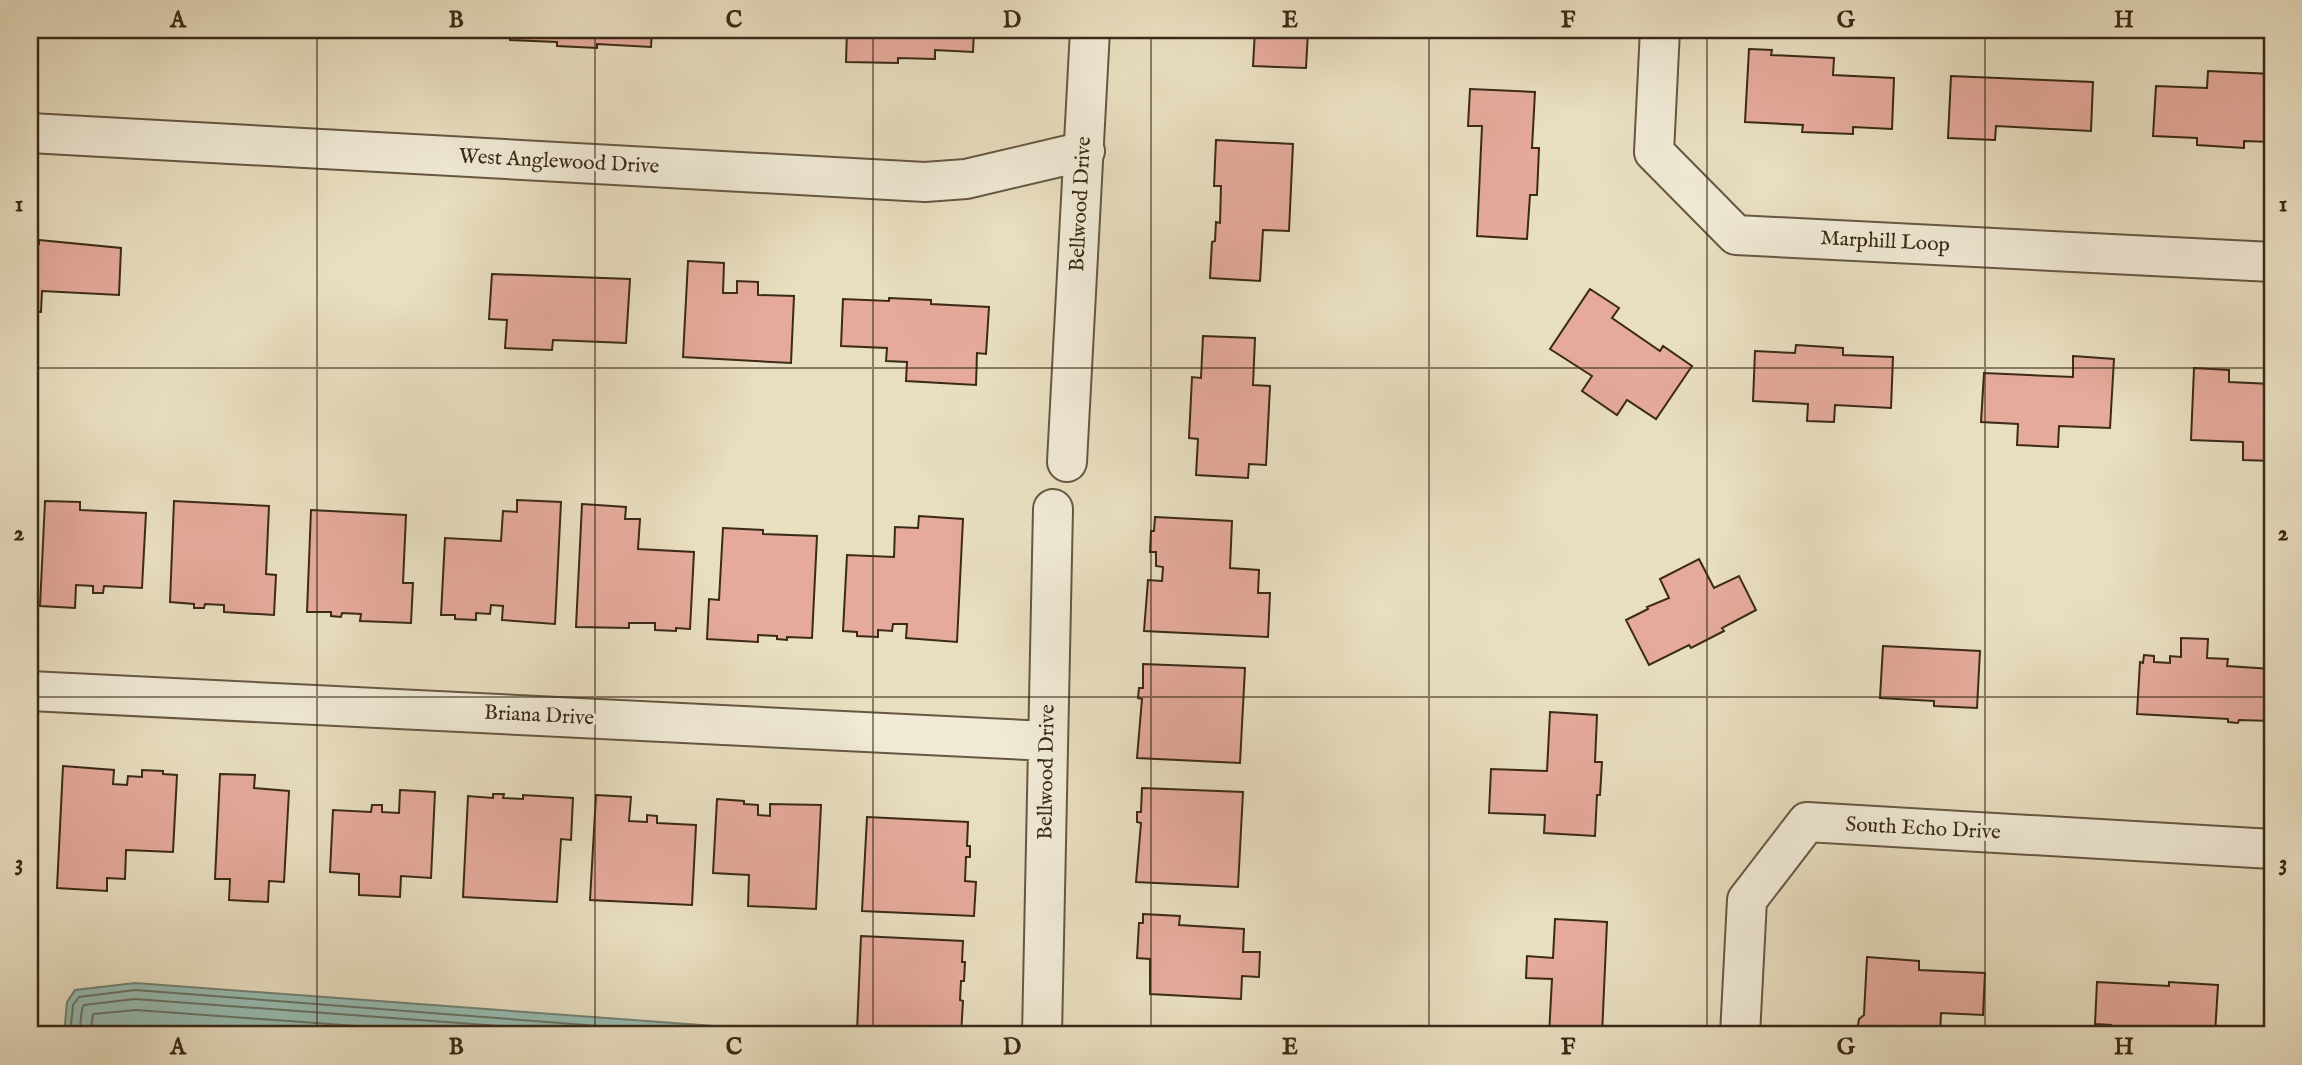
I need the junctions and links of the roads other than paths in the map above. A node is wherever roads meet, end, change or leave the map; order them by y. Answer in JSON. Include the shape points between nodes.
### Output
{"nodes":[{"id":1,"x":1090,"y":30,"type":"edge"},
{"id":2,"x":1660,"y":30,"type":"edge"},
{"id":3,"x":30,"y":133,"type":"edge"},
{"id":4,"x":1085,"y":151,"type":"junction"},
{"id":5,"x":2272,"y":261,"type":"edge"},
{"id":6,"x":1067,"y":462,"type":"dead end"},
{"id":7,"x":1053,"y":509,"type":"dead end"},
{"id":8,"x":30,"y":691,"type":"edge"},
{"id":9,"x":1048,"y":741,"type":"junction"},
{"id":10,"x":2272,"y":849,"type":"edge"},
{"id":11,"x":1042,"y":1035,"type":"edge"},
{"id":12,"x":1740,"y":1035,"type":"edge"}],
"edges":[{"from":1,"to":4,"type":"street","name":"Bellwood Drive"},
{"from":2,"to":5,"type":"street","name":"Marphill Loop","via":[[1654,152],[1736,235]]},
{"from":3,"to":4,"type":"street","name":"West Anglewood Drive","via":[[925,182],[980,177]]},
{"from":4,"to":6,"type":"street","name":"Bellwood Drive"},
{"from":7,"to":9,"type":"street","name":"Bellwood Drive"},
{"from":8,"to":9,"type":"street","name":"Briana Drive"},
{"from":9,"to":11,"type":"street","name":"Bellwood Drive"},
{"from":10,"to":12,"type":"street","name":"South Echo Drive","via":[[1807,822],[1747,900]]}]}
